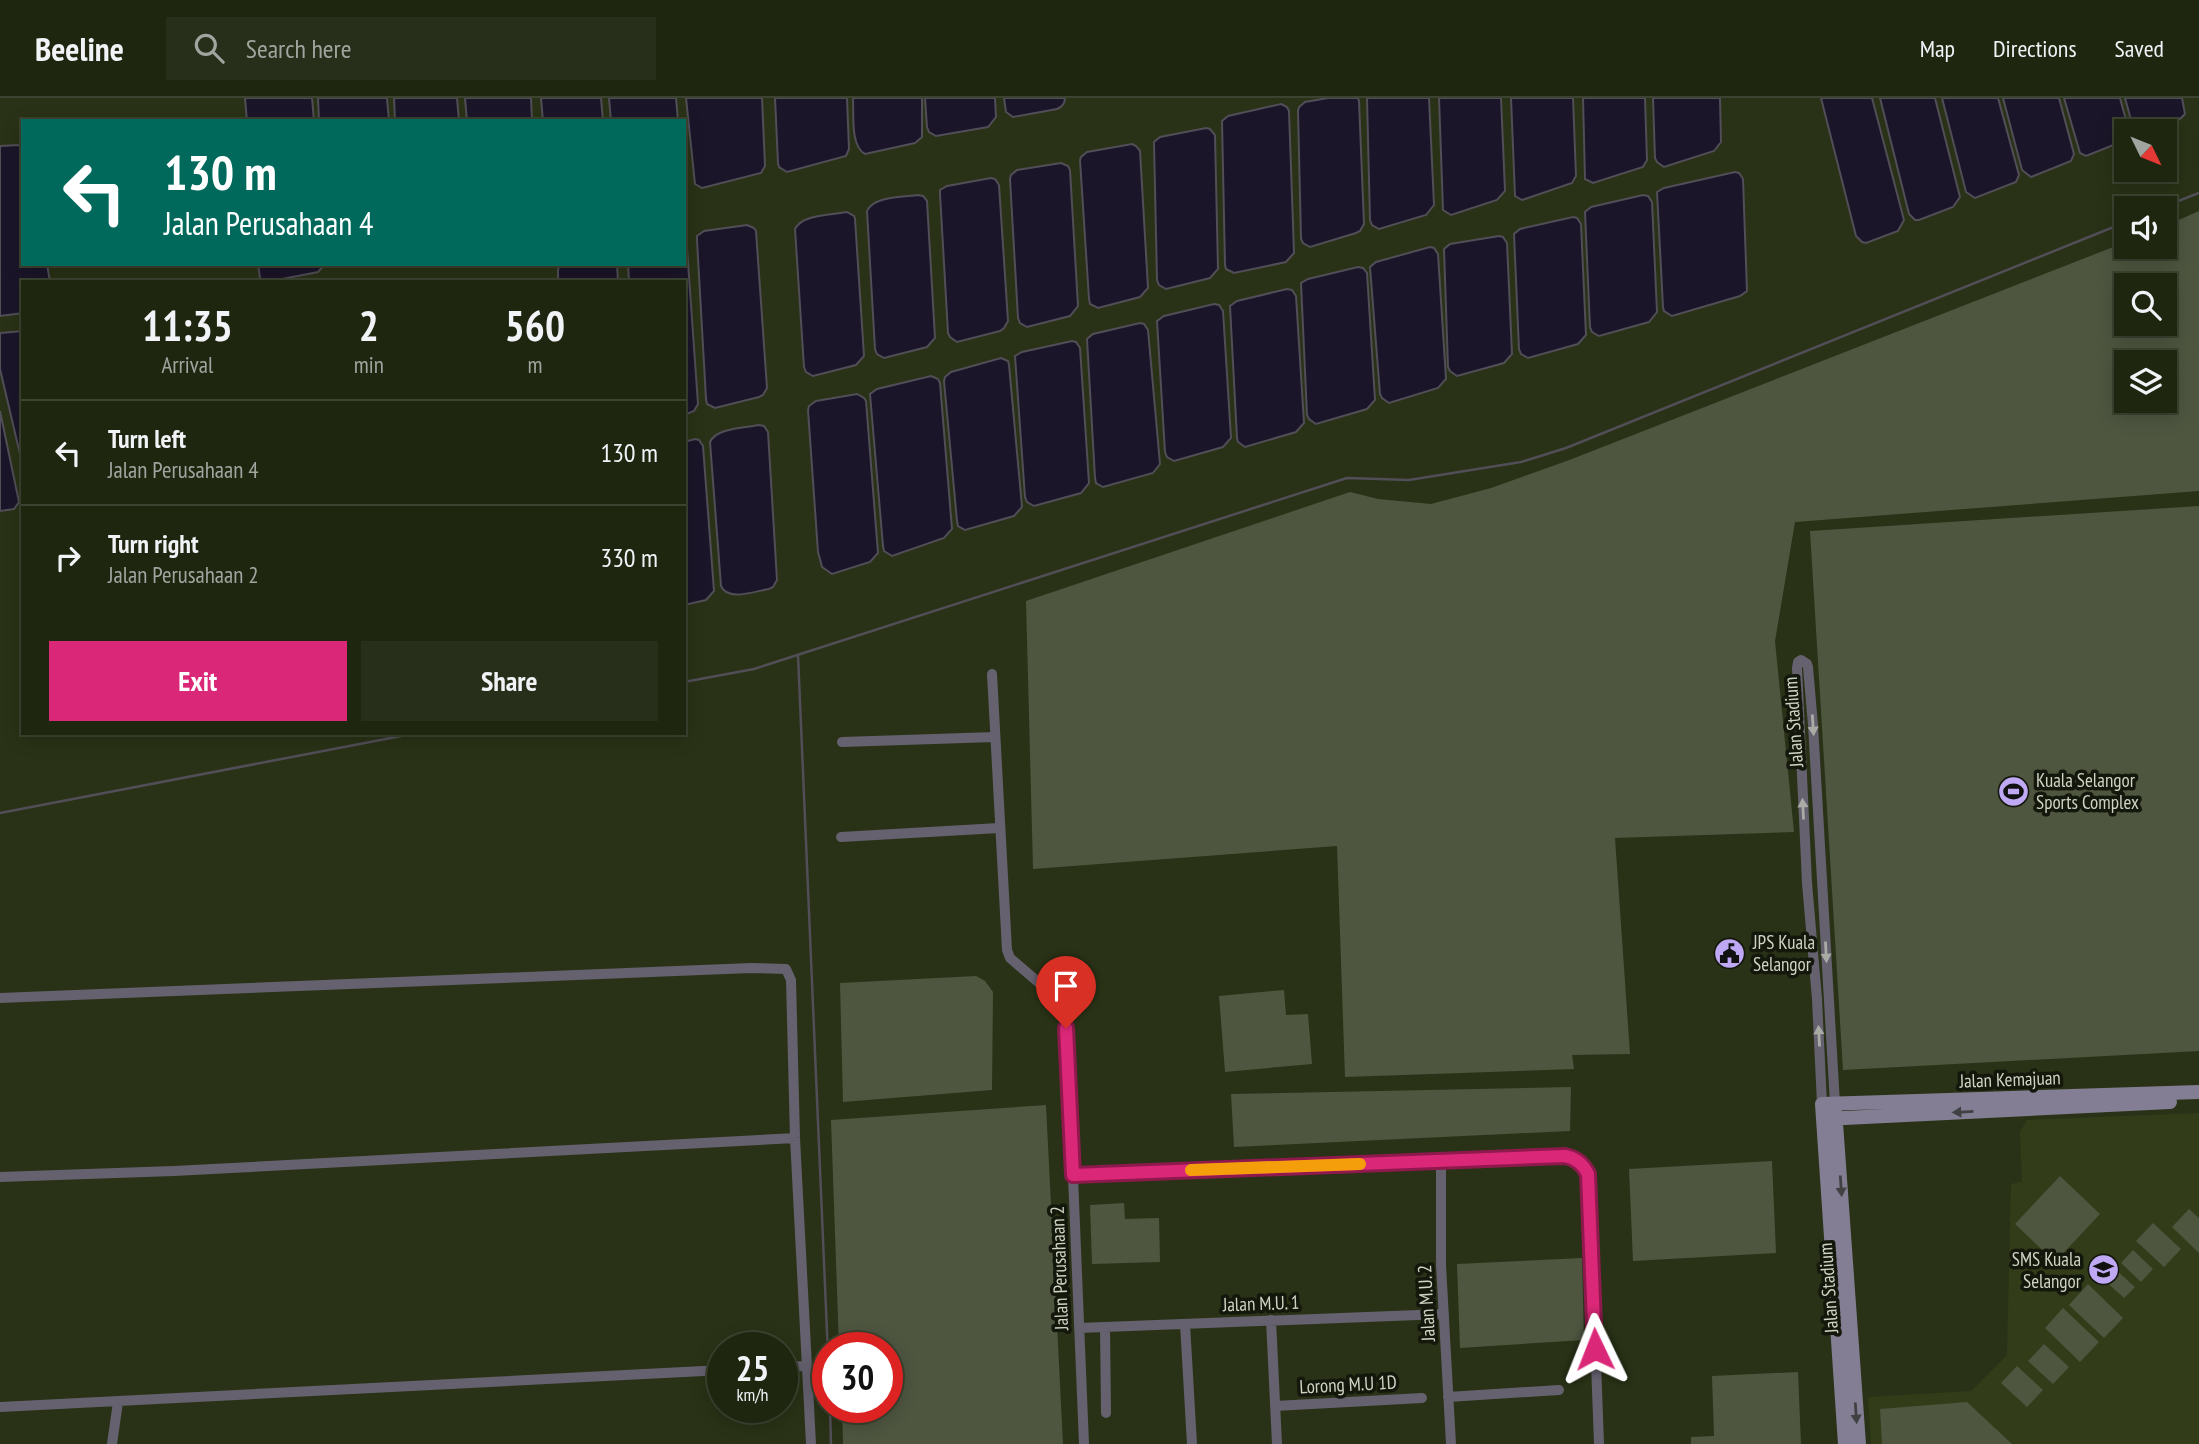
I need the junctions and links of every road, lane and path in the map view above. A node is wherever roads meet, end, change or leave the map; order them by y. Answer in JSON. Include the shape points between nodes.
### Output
{"nodes":[{"id":1,"x":992,"y":674,"type":"dead end"},
{"id":2,"x":995,"y":737,"type":"junction"},
{"id":3,"x":842,"y":742,"type":"dead end"},
{"id":4,"x":999,"y":828,"type":"junction"},
{"id":5,"x":841,"y":837,"type":"dead end"},
{"id":6,"x":0,"y":998,"type":"edge"},
{"id":7,"x":2199,"y":1092,"type":"edge"},
{"id":8,"x":2199,"y":1101,"type":"edge"},
{"id":9,"x":1829,"y":1111,"type":"junction"},
{"id":10,"x":795,"y":1138,"type":"junction"},
{"id":11,"x":1441,"y":1161,"type":"junction"},
{"id":12,"x":1073,"y":1175,"type":"junction"},
{"id":13,"x":0,"y":1177,"type":"edge"},
{"id":14,"x":1444,"y":1314,"type":"junction"},
{"id":15,"x":1271,"y":1320,"type":"junction"},
{"id":16,"x":1185,"y":1324,"type":"junction"},
{"id":17,"x":1105,"y":1327,"type":"junction"},
{"id":18,"x":1079,"y":1328,"type":"junction"},
{"id":19,"x":798,"y":1366,"type":"edge"},
{"id":20,"x":807,"y":1366,"type":"junction"},
{"id":21,"x":707,"y":1371,"type":"edge"},
{"id":22,"x":1559,"y":1390,"type":"dead end"},
{"id":23,"x":1448,"y":1397,"type":"junction"},
{"id":24,"x":1422,"y":1398,"type":"dead end"},
{"id":25,"x":118,"y":1402,"type":"junction"},
{"id":26,"x":1275,"y":1406,"type":"junction"},
{"id":27,"x":0,"y":1407,"type":"edge"},
{"id":28,"x":1106,"y":1413,"type":"dead end"},
{"id":29,"x":113,"y":1444,"type":"edge"},
{"id":30,"x":811,"y":1444,"type":"edge"},
{"id":31,"x":1084,"y":1444,"type":"edge"},
{"id":32,"x":1192,"y":1444,"type":"edge"},
{"id":33,"x":1277,"y":1444,"type":"edge"},
{"id":34,"x":1451,"y":1444,"type":"edge"},
{"id":35,"x":1598,"y":1444,"type":"edge"},
{"id":36,"x":1844,"y":1444,"type":"edge"},
{"id":37,"x":1858,"y":1444,"type":"edge"}],
"edges":[{"from":1,"to":2,"type":"street"},
{"from":2,"to":3,"type":"street"},
{"from":2,"to":4,"type":"street"},
{"from":4,"to":5,"type":"street"},
{"from":4,"to":12,"type":"street","name":"Jalan Perusahaan 2","via":[[1010,958],[1066,1006]]},
{"from":6,"to":10,"type":"street","via":[[782,968],[791,980]]},
{"from":7,"to":9,"type":"street","name":"Jalan Kemajuan"},
{"from":8,"to":9,"type":"street","name":"Jalan Kemajuan","one_way":true},
{"from":9,"to":9,"type":"street","name":"Jalan Stadium","one_way":true,"via":[[1805,856],[1797,668],[1801,660],[1808,667],[1813,724]]},
{"from":9,"to":36,"type":"street","name":"Jalan Stadium"},
{"from":9,"to":37,"type":"street","name":"Jalan Stadium","one_way":true},
{"from":10,"to":13,"type":"street"},
{"from":10,"to":20,"type":"street"},
{"from":11,"to":12,"type":"street"},
{"from":11,"to":14,"type":"street","name":"Jalan M.U. 2"},
{"from":11,"to":35,"type":"street","via":[[1565,1156],[1580,1163],[1588,1174]]},
{"from":12,"to":18,"type":"street","name":"Jalan Perusahaan 2"},
{"from":14,"to":15,"type":"street","name":"Jalan M.U. 1"},
{"from":14,"to":23,"type":"street","name":"Jalan M.U. 2"},
{"from":15,"to":16,"type":"street","name":"Jalan M.U. 1"},
{"from":15,"to":26,"type":"street"},
{"from":16,"to":17,"type":"street","name":"Jalan M.U. 1"},
{"from":16,"to":32,"type":"street"},
{"from":17,"to":18,"type":"street","name":"Jalan M.U. 1"},
{"from":17,"to":28,"type":"street"},
{"from":18,"to":31,"type":"street","name":"Jalan Perusahaan 2"},
{"from":19,"to":20,"type":"street"},
{"from":20,"to":30,"type":"street"},
{"from":21,"to":25,"type":"street"},
{"from":22,"to":23,"type":"street"},
{"from":23,"to":34,"type":"street","name":"Jalan M.U. 2"},
{"from":24,"to":26,"type":"street","name":"Lorong M.U 1D"},
{"from":25,"to":27,"type":"street"},
{"from":25,"to":29,"type":"street"},
{"from":26,"to":33,"type":"street"}]}
